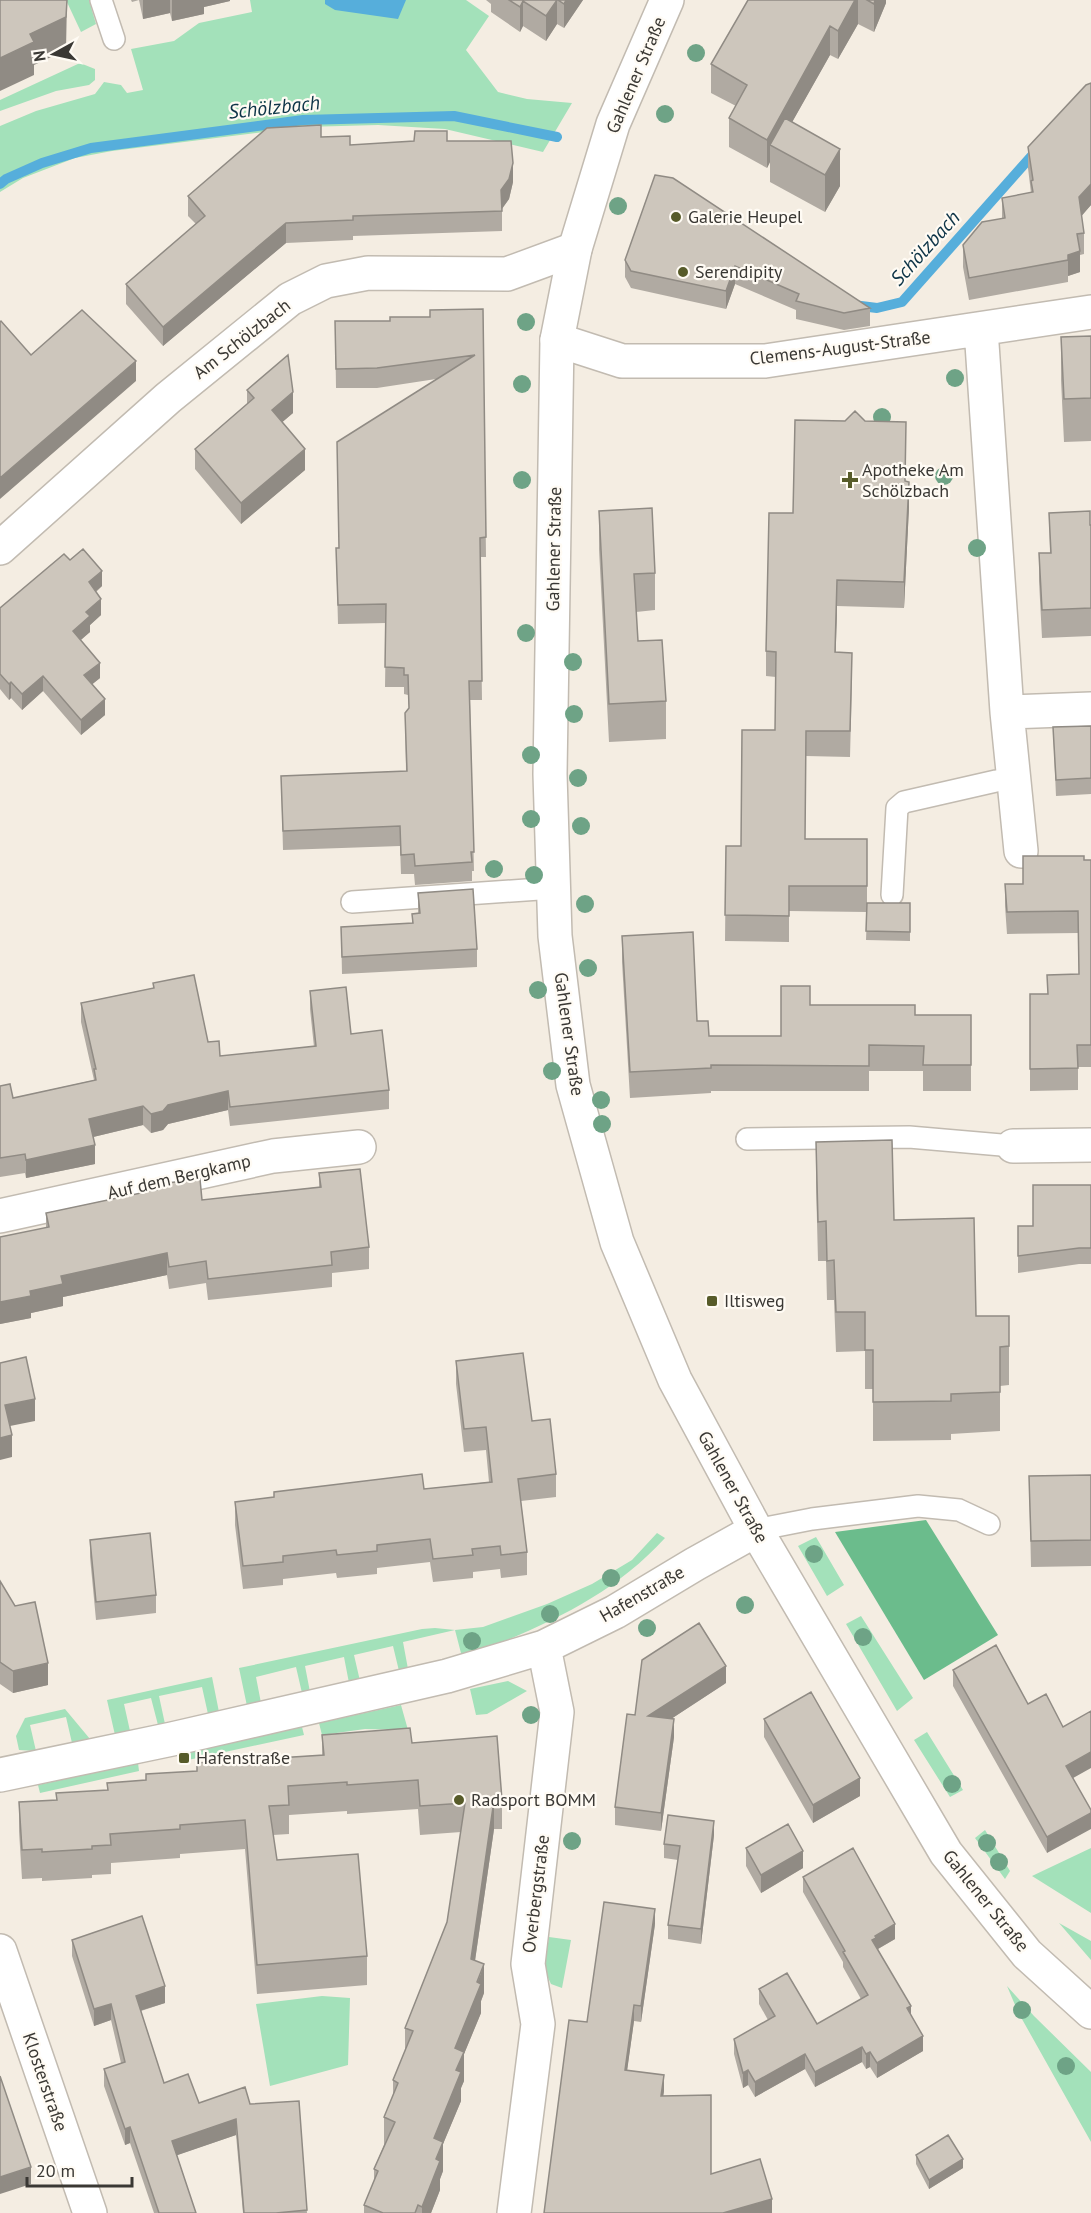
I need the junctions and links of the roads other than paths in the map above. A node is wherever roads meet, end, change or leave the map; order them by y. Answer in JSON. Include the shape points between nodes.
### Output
{"nodes":[{"id":1,"x":101,"y":0,"type":"edge"},
{"id":2,"x":667,"y":0,"type":"edge"},
{"id":3,"x":114,"y":39,"type":"dead end"},
{"id":4,"x":575,"y":249,"type":"junction"},
{"id":5,"x":1091,"y":312,"type":"edge"},
{"id":6,"x":981,"y":329,"type":"junction"},
{"id":7,"x":557,"y":340,"type":"junction"},
{"id":8,"x":0,"y":548,"type":"edge"},
{"id":9,"x":1091,"y":709,"type":"edge"},
{"id":10,"x":1007,"y":712,"type":"junction"},
{"id":11,"x":1014,"y":778,"type":"junction"},
{"id":12,"x":1021,"y":851,"type":"dead end"},
{"id":13,"x":554,"y":888,"type":"junction"},
{"id":14,"x":892,"y":895,"type":"dead end"},
{"id":15,"x":352,"y":902,"type":"dead end"},
{"id":16,"x":747,"y":1139,"type":"dead end"},
{"id":17,"x":1091,"y":1145,"type":"edge"},
{"id":18,"x":1013,"y":1146,"type":"joint"},
{"id":19,"x":359,"y":1147,"type":"dead end"},
{"id":20,"x":0,"y":1216,"type":"edge"},
{"id":21,"x":989,"y":1524,"type":"dead end"},
{"id":22,"x":756,"y":1530,"type":"junction"},
{"id":23,"x":544,"y":1647,"type":"junction"},
{"id":24,"x":0,"y":1774,"type":"edge"},
{"id":25,"x":0,"y":1951,"type":"edge"},
{"id":26,"x":1091,"y":2012,"type":"edge"},
{"id":27,"x":90,"y":2213,"type":"edge"},
{"id":28,"x":514,"y":2213,"type":"edge"}],
"edges":[{"from":1,"to":3,"type":"lane"},
{"from":2,"to":4,"type":"street","name":"Gahlener Straße","via":[[613,124]]},
{"from":4,"to":7,"type":"street","name":"Gahlener Straße"},
{"from":4,"to":8,"type":"street","name":"Am Schölzbach","via":[[507,274],[368,273],[326,281],[290,299],[168,398]]},
{"from":5,"to":6,"type":"street","name":"Clemens-August-Straße"},
{"from":6,"to":7,"type":"street","name":"Clemens-August-Straße","via":[[765,361],[622,361]]},
{"from":6,"to":10,"type":"street"},
{"from":7,"to":13,"type":"street","name":"Gahlener Straße","via":[[550,774]]},
{"from":9,"to":10,"type":"street"},
{"from":10,"to":11,"type":"street"},
{"from":11,"to":12,"type":"street"},
{"from":11,"to":14,"type":"lane","via":[[904,802],[897,808]]},
{"from":13,"to":15,"type":"lane"},
{"from":13,"to":22,"type":"street","name":"Gahlener Straße","via":[[555,936],[573,1085],[617,1242],[675,1380]]},
{"from":16,"to":18,"type":"lane","via":[[909,1137]]},
{"from":17,"to":18,"type":"street"},
{"from":19,"to":20,"type":"street","name":"Auf dem Bergkamp","via":[[273,1156]]},
{"from":21,"to":22,"type":"lane","via":[[959,1510],[918,1506],[812,1518]]},
{"from":22,"to":23,"type":"street","name":"Hafenstraße","via":[[615,1612]]},
{"from":22,"to":26,"type":"street","name":"Gahlener Straße","via":[[946,1853],[1027,1954]]},
{"from":23,"to":24,"type":"street","name":"Hafenstraße","via":[[447,1676]]},
{"from":23,"to":28,"type":"street","name":"Overbergstraße","via":[[558,1712],[528,1964],[538,2024]]},
{"from":25,"to":27,"type":"street","name":"Klosterstraße"}]}
